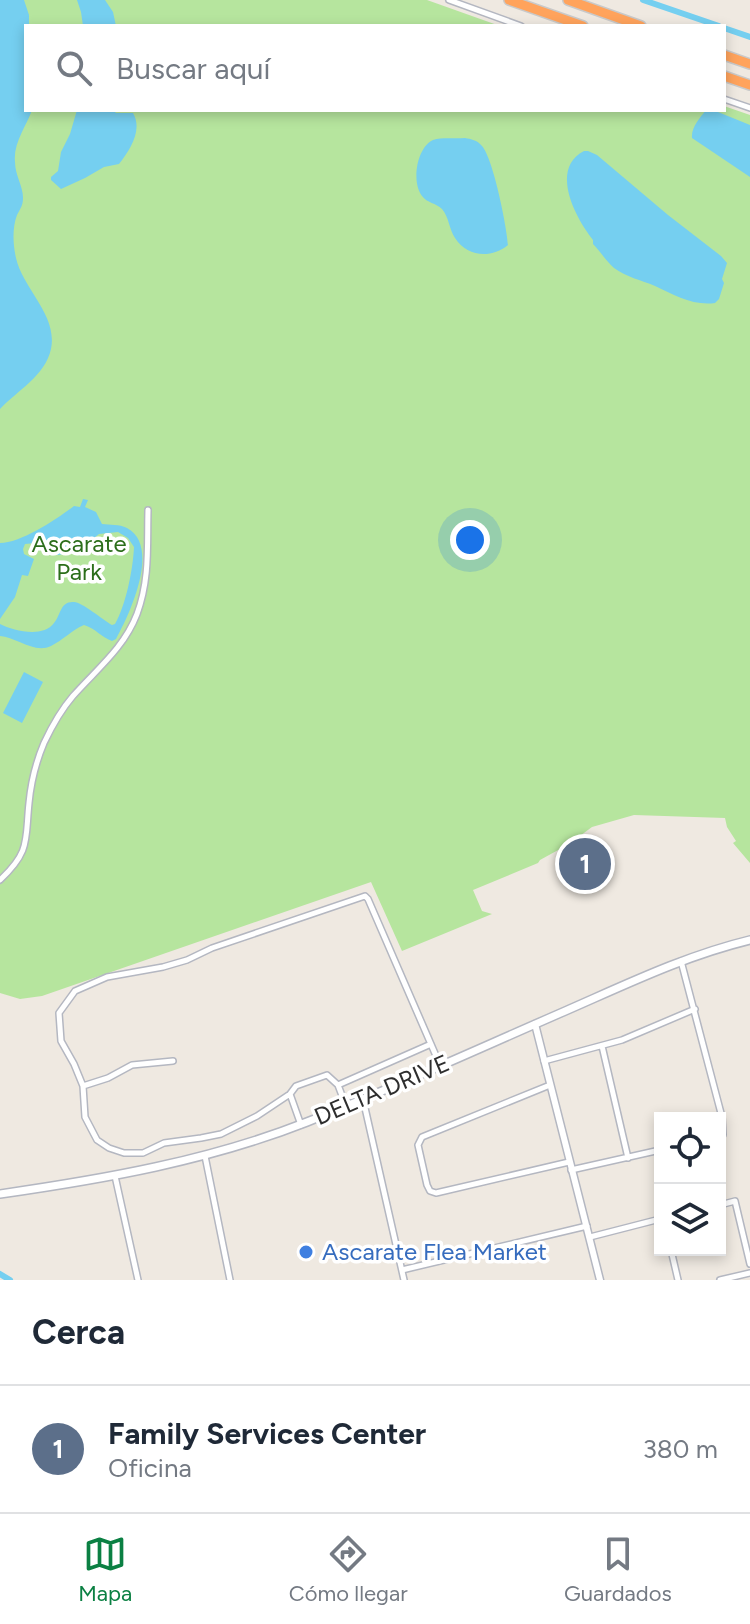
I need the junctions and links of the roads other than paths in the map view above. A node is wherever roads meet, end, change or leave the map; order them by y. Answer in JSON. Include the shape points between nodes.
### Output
{"nodes":[{"id":1,"x":449,"y":0,"type":"edge"},
{"id":2,"x":509,"y":0,"type":"edge"},
{"id":3,"x":568,"y":0,"type":"edge"},
{"id":4,"x":515,"y":24,"type":"edge"},
{"id":5,"x":577,"y":24,"type":"edge"},
{"id":6,"x":635,"y":24,"type":"edge"},
{"id":7,"x":726,"y":56,"type":"edge"},
{"id":8,"x":750,"y":64,"type":"edge"},
{"id":9,"x":726,"y":77,"type":"edge"},
{"id":10,"x":750,"y":85,"type":"edge"},
{"id":11,"x":726,"y":100,"type":"edge"},
{"id":12,"x":750,"y":108,"type":"edge"},
{"id":13,"x":148,"y":510,"type":"dead end"},
{"id":14,"x":0,"y":880,"type":"edge"},
{"id":15,"x":750,"y":940,"type":"edge"},
{"id":16,"x":681,"y":960,"type":"junction"},
{"id":17,"x":695,"y":1009,"type":"junction"},
{"id":18,"x":535,"y":1024,"type":"junction"},
{"id":19,"x":431,"y":1044,"type":"junction"},
{"id":20,"x":602,"y":1046,"type":"junction"},
{"id":21,"x":173,"y":1061,"type":"dead end"},
{"id":22,"x":544,"y":1061,"type":"junction"},
{"id":23,"x":440,"y":1065,"type":"junction"},
{"id":24,"x":338,"y":1085,"type":"junction"},
{"id":25,"x":550,"y":1085,"type":"junction"},
{"id":26,"x":83,"y":1086,"type":"junction"},
{"id":27,"x":290,"y":1094,"type":"junction"},
{"id":28,"x":363,"y":1099,"type":"junction"},
{"id":29,"x":346,"y":1106,"type":"junction"},
{"id":30,"x":721,"y":1112,"type":"edge"},
{"id":31,"x":301,"y":1125,"type":"junction"},
{"id":32,"x":654,"y":1152,"type":"edge"},
{"id":33,"x":205,"y":1156,"type":"junction"},
{"id":34,"x":628,"y":1158,"type":"junction"},
{"id":35,"x":569,"y":1162,"type":"junction"},
{"id":36,"x":571,"y":1170,"type":"junction"},
{"id":37,"x":115,"y":1176,"type":"junction"},
{"id":38,"x":0,"y":1194,"type":"edge"},
{"id":39,"x":726,"y":1203,"type":"edge"},
{"id":40,"x":654,"y":1221,"type":"edge"},
{"id":41,"x":587,"y":1226,"type":"junction"},
{"id":42,"x":590,"y":1237,"type":"junction"},
{"id":43,"x":672,"y":1256,"type":"edge"},
{"id":44,"x":750,"y":1264,"type":"edge"},
{"id":45,"x":402,"y":1270,"type":"junction"},
{"id":46,"x":750,"y":1273,"type":"edge"},
{"id":47,"x":138,"y":1280,"type":"edge"},
{"id":48,"x":230,"y":1280,"type":"edge"},
{"id":49,"x":404,"y":1280,"type":"edge"},
{"id":50,"x":600,"y":1280,"type":"edge"},
{"id":51,"x":678,"y":1280,"type":"edge"},
{"id":52,"x":720,"y":1280,"type":"edge"}],
"edges":[{"from":1,"to":4,"type":"street"},
{"from":2,"to":5,"type":"highway"},
{"from":3,"to":6,"type":"highway"},
{"from":7,"to":8,"type":"highway"},
{"from":9,"to":10,"type":"highway"},
{"from":11,"to":12,"type":"street"},
{"from":13,"to":14,"type":"street","via":[[148,570],[136,616],[117,650],[54,722],[34,775],[26,844]]},
{"from":15,"to":16,"type":"main road","name":"DELTA DRIVE"},
{"from":16,"to":17,"type":"street"},
{"from":16,"to":18,"type":"main road","name":"DELTA DRIVE"},
{"from":17,"to":20,"type":"street"},
{"from":17,"to":30,"type":"street"},
{"from":18,"to":22,"type":"street"},
{"from":18,"to":23,"type":"main road","name":"DELTA DRIVE"},
{"from":19,"to":23,"type":"street"},
{"from":19,"to":24,"type":"street"},
{"from":19,"to":26,"type":"street","via":[[365,896],[187,960],[107,977],[75,991],[59,1013],[61,1041]]},
{"from":20,"to":22,"type":"street"},
{"from":20,"to":34,"type":"street"},
{"from":21,"to":26,"type":"street","via":[[132,1065]]},
{"from":22,"to":25,"type":"street"},
{"from":23,"to":28,"type":"main road","name":"DELTA DRIVE"},
{"from":24,"to":27,"type":"street","via":[[327,1075],[296,1086]]},
{"from":24,"to":29,"type":"street"},
{"from":25,"to":35,"type":"street"},
{"from":25,"to":35,"type":"street","via":[[422,1137],[418,1145],[427,1185],[436,1193]]},
{"from":26,"to":27,"type":"street","via":[[85,1117],[97,1140],[124,1153],[221,1134]]},
{"from":27,"to":31,"type":"street"},
{"from":28,"to":29,"type":"main road","name":"DELTA DRIVE"},
{"from":28,"to":45,"type":"street"},
{"from":29,"to":31,"type":"main road","name":"DELTA DRIVE"},
{"from":31,"to":33,"type":"main road","name":"DELTA DRIVE"},
{"from":32,"to":34,"type":"street"},
{"from":33,"to":37,"type":"main road","name":"DELTA DRIVE"},
{"from":33,"to":48,"type":"street"},
{"from":34,"to":36,"type":"street"},
{"from":35,"to":36,"type":"street"},
{"from":36,"to":41,"type":"street"},
{"from":37,"to":38,"type":"main road","name":"DELTA DRIVE"},
{"from":37,"to":47,"type":"street"},
{"from":39,"to":44,"type":"street","via":[[735,1201]]},
{"from":40,"to":42,"type":"street"},
{"from":41,"to":42,"type":"street"},
{"from":41,"to":45,"type":"street"},
{"from":42,"to":50,"type":"street"},
{"from":43,"to":51,"type":"street"},
{"from":45,"to":49,"type":"street"},
{"from":46,"to":52,"type":"street"}]}
